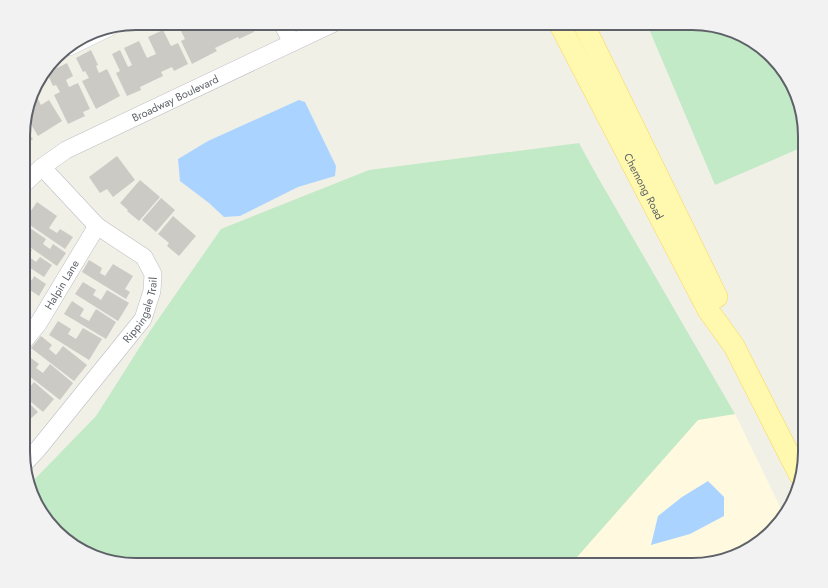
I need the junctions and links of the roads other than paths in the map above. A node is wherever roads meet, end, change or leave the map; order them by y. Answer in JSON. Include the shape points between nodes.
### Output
{"nodes":[{"id":1,"x":286,"y":30,"type":"edge"},
{"id":2,"x":319,"y":30,"type":"edge"},
{"id":3,"x":563,"y":30,"type":"edge"},
{"id":4,"x":586,"y":30,"type":"edge"},
{"id":5,"x":292,"y":43,"type":"junction"},
{"id":6,"x":42,"y":167,"type":"junction"},
{"id":7,"x":30,"y":178,"type":"edge"},
{"id":8,"x":97,"y":226,"type":"junction"},
{"id":9,"x":30,"y":334,"type":"edge"},
{"id":10,"x":734,"y":346,"type":"junction"},
{"id":11,"x":30,"y":458,"type":"edge"},
{"id":12,"x":797,"y":468,"type":"edge"}],
"edges":[{"from":1,"to":5,"type":"street"},
{"from":2,"to":5,"type":"street","name":"Broadway Boulevard"},
{"from":3,"to":10,"type":"main road","name":"Chemong Road","via":[[708,310]]},
{"from":4,"to":10,"type":"main road","name":"Chemong Road","via":[[732,328]]},
{"from":5,"to":6,"type":"street","name":"Broadway Boulevard","via":[[66,150]]},
{"from":6,"to":7,"type":"street","name":"Broadway Boulevard"},
{"from":6,"to":8,"type":"street","name":"Rippingale Trail"},
{"from":8,"to":9,"type":"street","name":"Halpin Lane"},
{"from":8,"to":11,"type":"street","name":"Rippingale Trail","via":[[144,257],[153,274],[152,291],[143,319]]},
{"from":10,"to":12,"type":"main road","name":"Chemong Road"}]}
